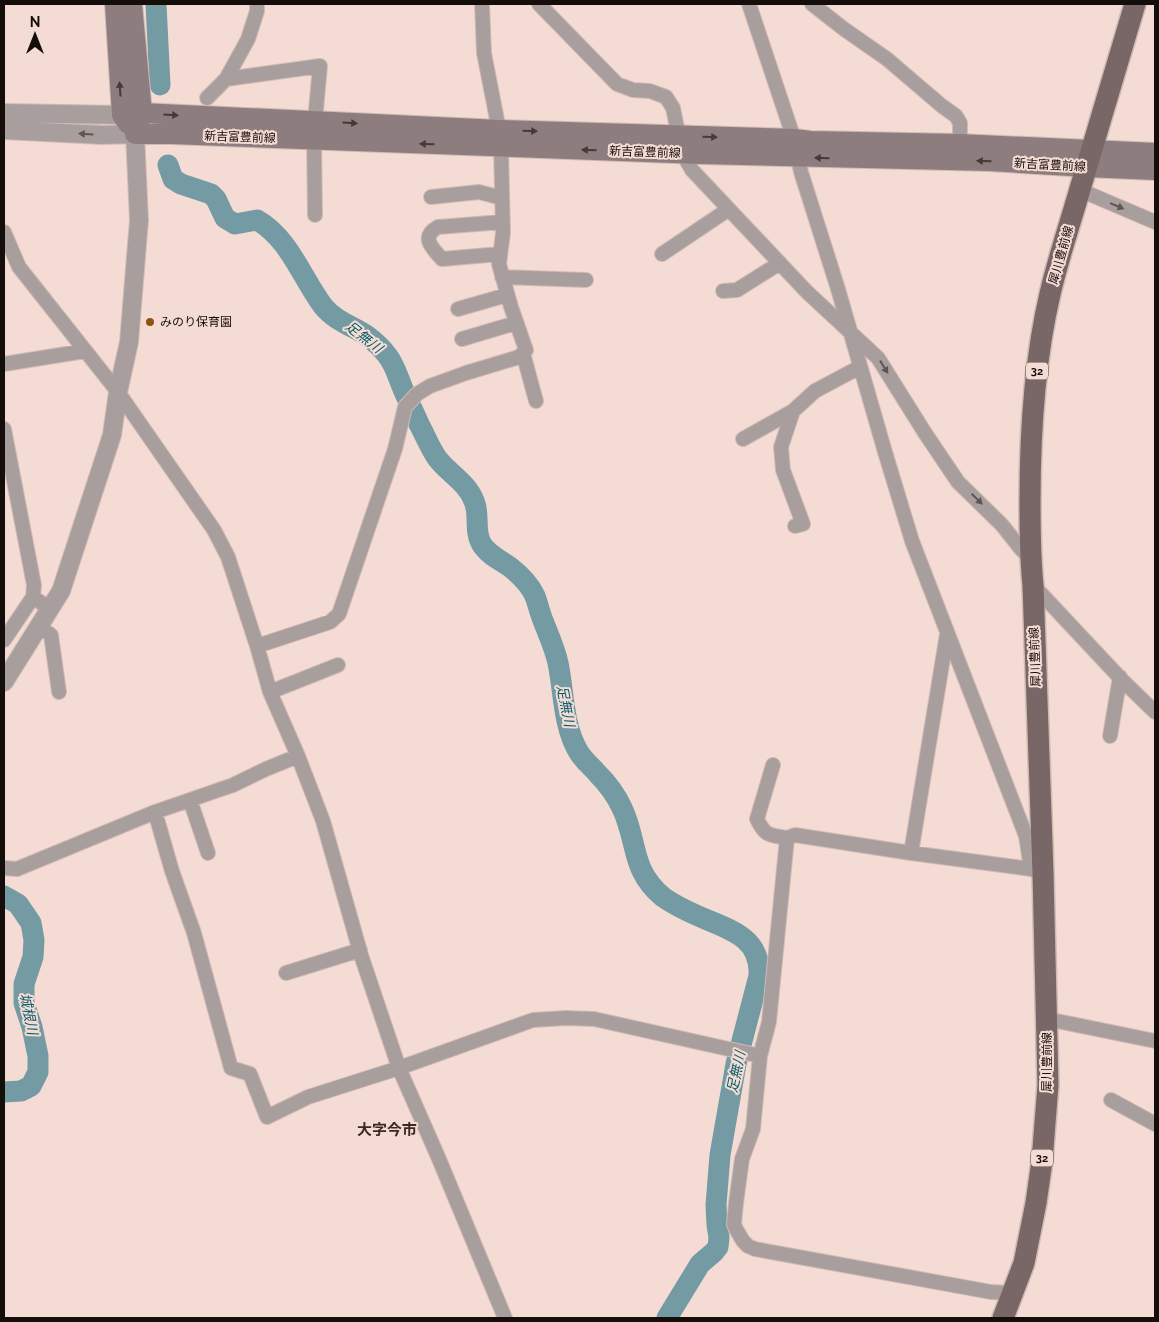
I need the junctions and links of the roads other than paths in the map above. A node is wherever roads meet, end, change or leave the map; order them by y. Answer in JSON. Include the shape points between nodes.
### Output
{"nodes":[{"id":1,"x":115,"y":4,"type":"edge"},
{"id":2,"x":132,"y":4,"type":"edge"},
{"id":3,"x":256,"y":4,"type":"edge"},
{"id":4,"x":482,"y":4,"type":"edge"},
{"id":5,"x":539,"y":4,"type":"edge"},
{"id":6,"x":749,"y":4,"type":"edge"},
{"id":7,"x":812,"y":4,"type":"edge"},
{"id":8,"x":1135,"y":4,"type":"edge"},
{"id":9,"x":226,"y":80,"type":"junction"},
{"id":10,"x":207,"y":98,"type":"dead end"},
{"id":11,"x":4,"y":113,"type":"edge"},
{"id":12,"x":142,"y":113,"type":"junction"},
{"id":13,"x":122,"y":114,"type":"junction"},
{"id":14,"x":4,"y":130,"type":"edge"},
{"id":15,"x":314,"y":130,"type":"junction"},
{"id":16,"x":135,"y":134,"type":"junction"},
{"id":17,"x":500,"y":138,"type":"junction"},
{"id":18,"x":960,"y":144,"type":"junction"},
{"id":19,"x":680,"y":145,"type":"junction"},
{"id":20,"x":796,"y":148,"type":"junction"},
{"id":21,"x":1155,"y":153,"type":"edge"},
{"id":22,"x":1088,"y":159,"type":"junction"},
{"id":23,"x":1155,"y":170,"type":"edge"},
{"id":24,"x":1080,"y":190,"type":"junction"},
{"id":25,"x":431,"y":197,"type":"dead end"},
{"id":26,"x":502,"y":198,"type":"junction"},
{"id":27,"x":729,"y":209,"type":"junction"},
{"id":28,"x":315,"y":215,"type":"dead end"},
{"id":29,"x":502,"y":222,"type":"junction"},
{"id":30,"x":1155,"y":222,"type":"edge"},
{"id":31,"x":4,"y":232,"type":"edge"},
{"id":32,"x":500,"y":254,"type":"junction"},
{"id":33,"x":662,"y":254,"type":"dead end"},
{"id":34,"x":780,"y":263,"type":"junction"},
{"id":35,"x":502,"y":277,"type":"junction"},
{"id":36,"x":586,"y":280,"type":"dead end"},
{"id":37,"x":723,"y":292,"type":"dead end"},
{"id":38,"x":507,"y":295,"type":"junction"},
{"id":39,"x":458,"y":309,"type":"dead end"},
{"id":40,"x":516,"y":323,"type":"junction"},
{"id":41,"x":850,"y":332,"type":"junction"},
{"id":42,"x":462,"y":339,"type":"dead end"},
{"id":43,"x":85,"y":351,"type":"junction"},
{"id":44,"x":523,"y":353,"type":"junction"},
{"id":45,"x":4,"y":364,"type":"edge"},
{"id":46,"x":860,"y":367,"type":"junction"},
{"id":47,"x":118,"y":392,"type":"junction"},
{"id":48,"x":536,"y":401,"type":"dead end"},
{"id":49,"x":793,"y":412,"type":"junction"},
{"id":50,"x":4,"y":430,"type":"edge"},
{"id":51,"x":743,"y":439,"type":"dead end"},
{"id":52,"x":794,"y":526,"type":"dead end"},
{"id":53,"x":1030,"y":558,"type":"junction"},
{"id":54,"x":1033,"y":585,"type":"junction"},
{"id":55,"x":33,"y":597,"type":"junction"},
{"id":56,"x":50,"y":609,"type":"junction"},
{"id":57,"x":38,"y":626,"type":"junction"},
{"id":58,"x":947,"y":634,"type":"junction"},
{"id":59,"x":4,"y":640,"type":"edge"},
{"id":60,"x":257,"y":646,"type":"junction"},
{"id":61,"x":338,"y":665,"type":"dead end"},
{"id":62,"x":1120,"y":677,"type":"junction"},
{"id":63,"x":4,"y":682,"type":"edge"},
{"id":64,"x":59,"y":692,"type":"dead end"},
{"id":65,"x":270,"y":692,"type":"junction"},
{"id":66,"x":1155,"y":712,"type":"edge"},
{"id":67,"x":1110,"y":736,"type":"dead end"},
{"id":68,"x":298,"y":756,"type":"junction"},
{"id":69,"x":773,"y":765,"type":"dead end"},
{"id":70,"x":190,"y":800,"type":"junction"},
{"id":71,"x":155,"y":812,"type":"junction"},
{"id":72,"x":787,"y":838,"type":"junction"},
{"id":73,"x":208,"y":853,"type":"dead end"},
{"id":74,"x":910,"y":853,"type":"junction"},
{"id":75,"x":4,"y":868,"type":"edge"},
{"id":76,"x":1037,"y":871,"type":"junction"},
{"id":77,"x":360,"y":950,"type":"junction"},
{"id":78,"x":286,"y":973,"type":"dead end"},
{"id":79,"x":1047,"y":1019,"type":"junction"},
{"id":80,"x":1155,"y":1041,"type":"edge"},
{"id":81,"x":760,"y":1056,"type":"junction"},
{"id":82,"x":399,"y":1068,"type":"junction"},
{"id":83,"x":1111,"y":1100,"type":"dead end"},
{"id":84,"x":1155,"y":1124,"type":"edge"},
{"id":85,"x":1013,"y":1293,"type":"junction"},
{"id":86,"x":505,"y":1318,"type":"edge"},
{"id":87,"x":1004,"y":1318,"type":"edge"}],
"edges":[{"from":13,"to":1,"type":"main road","one_way":true},
{"from":2,"to":12,"type":"main road"},
{"from":3,"to":9,"type":"street","via":[[257,11],[248,39]]},
{"from":4,"to":17,"type":"street","via":[[484,54]]},
{"from":5,"to":19,"type":"street","via":[[616,84],[666,96],[674,108]]},
{"from":6,"to":20,"type":"street"},
{"from":7,"to":18,"type":"street","via":[[887,59],[956,116],[960,123]]},
{"from":8,"to":22,"type":"main road","name":"犀川豊前線","number":"32"},
{"from":9,"to":10,"type":"street"},
{"from":9,"to":15,"type":"street","via":[[320,66]]},
{"from":11,"to":13,"type":"street"},
{"from":12,"to":13,"type":"main road","name":"新吉富豊前線"},
{"from":12,"to":15,"type":"main road","name":"新吉富豊前線","one_way":true},
{"from":12,"to":16,"type":"main road"},
{"from":13,"to":16,"type":"main road"},
{"from":16,"to":14,"type":"street","one_way":true},
{"from":15,"to":16,"type":"main road","name":"新吉富豊前線"},
{"from":15,"to":17,"type":"main road","name":"新吉富豊前線"},
{"from":15,"to":28,"type":"street"},
{"from":16,"to":47,"type":"street","via":[[139,220],[129,342]]},
{"from":17,"to":19,"type":"main road","name":"新吉富豊前線"},
{"from":17,"to":26,"type":"street"},
{"from":18,"to":20,"type":"main road","name":"新吉富豊前線","via":[[810,141]]},
{"from":18,"to":22,"type":"main road","name":"新吉富豊前線"},
{"from":19,"to":20,"type":"main road","name":"新吉富豊前線"},
{"from":19,"to":27,"type":"street","via":[[692,170]]},
{"from":22,"to":20,"type":"main road","name":"新吉富豊前線","one_way":true,"via":[[989,161]]},
{"from":20,"to":41,"type":"street"},
{"from":21,"to":22,"type":"main road","name":"新吉富豊前線"},
{"from":22,"to":23,"type":"main road","name":"新吉富豊前線"},
{"from":22,"to":24,"type":"main road","name":"犀川豊前線","number":"32"},
{"from":24,"to":30,"type":"street","one_way":true},
{"from":24,"to":53,"type":"main road","name":"犀川豊前線","number":"32","via":[[1050,294],[1040,346],[1030,456]]},
{"from":25,"to":26,"type":"street","via":[[478,192]]},
{"from":26,"to":29,"type":"street"},
{"from":27,"to":33,"type":"street"},
{"from":27,"to":34,"type":"street"},
{"from":29,"to":32,"type":"street"},
{"from":29,"to":32,"type":"street","via":[[438,227],[429,235],[430,245],[442,259]]},
{"from":31,"to":43,"type":"street","via":[[19,267]]},
{"from":32,"to":35,"type":"street"},
{"from":34,"to":37,"type":"street","via":[[737,290]]},
{"from":34,"to":41,"type":"street"},
{"from":35,"to":36,"type":"street"},
{"from":35,"to":38,"type":"street"},
{"from":38,"to":39,"type":"street"},
{"from":38,"to":40,"type":"street"},
{"from":40,"to":42,"type":"street"},
{"from":40,"to":44,"type":"street","via":[[526,350]]},
{"from":41,"to":46,"type":"street"},
{"from":41,"to":53,"type":"street","one_way":true,"via":[[878,358],[958,482]]},
{"from":43,"to":45,"type":"street"},
{"from":43,"to":47,"type":"street"},
{"from":44,"to":48,"type":"street"},
{"from":44,"to":60,"type":"street","via":[[520,357],[430,386],[405,407],[395,448],[339,614],[330,622]]},
{"from":46,"to":49,"type":"street","via":[[815,392]]},
{"from":46,"to":58,"type":"street","via":[[912,541]]},
{"from":47,"to":56,"type":"street","via":[[112,435],[61,591]]},
{"from":47,"to":60,"type":"street","via":[[228,556]]},
{"from":49,"to":51,"type":"street"},
{"from":49,"to":52,"type":"street","via":[[781,447],[783,470],[803,524]]},
{"from":50,"to":55,"type":"street","via":[[34,585]]},
{"from":53,"to":54,"type":"main road","name":"犀川豊前線","number":"32"},
{"from":54,"to":62,"type":"street"},
{"from":54,"to":76,"type":"main road","name":"犀川豊前線","number":"32"},
{"from":55,"to":56,"type":"street"},
{"from":55,"to":59,"type":"street"},
{"from":56,"to":57,"type":"street"},
{"from":57,"to":63,"type":"street"},
{"from":57,"to":64,"type":"street","via":[[50,635]]},
{"from":58,"to":74,"type":"street"},
{"from":58,"to":76,"type":"street"},
{"from":60,"to":65,"type":"street"},
{"from":61,"to":65,"type":"street"},
{"from":62,"to":66,"type":"street"},
{"from":62,"to":67,"type":"street"},
{"from":65,"to":68,"type":"street"},
{"from":68,"to":70,"type":"street"},
{"from":68,"to":77,"type":"street","via":[[323,821]]},
{"from":69,"to":72,"type":"street","via":[[757,819],[770,835]]},
{"from":70,"to":71,"type":"street"},
{"from":70,"to":73,"type":"street"},
{"from":71,"to":75,"type":"street","via":[[17,869]]},
{"from":71,"to":82,"type":"street","via":[[194,933],[231,1068],[250,1074],[268,1117],[308,1097]]},
{"from":72,"to":74,"type":"street","via":[[794,835]]},
{"from":72,"to":81,"type":"street","via":[[768,1022]]},
{"from":74,"to":76,"type":"street"},
{"from":76,"to":79,"type":"main road","name":"犀川豊前線","number":"32"},
{"from":77,"to":78,"type":"street"},
{"from":77,"to":82,"type":"street"},
{"from":79,"to":80,"type":"street"},
{"from":79,"to":85,"type":"main road","name":"犀川豊前線","number":"32","via":[[1048,1085],[1042,1161],[1024,1263]]},
{"from":81,"to":82,"type":"street","via":[[594,1019],[566,1018],[533,1020]]},
{"from":81,"to":85,"type":"street","via":[[754,1129],[742,1159],[734,1224],[743,1241],[764,1251],[990,1292]]},
{"from":82,"to":86,"type":"street"},
{"from":83,"to":84,"type":"street"},
{"from":85,"to":87,"type":"main road","name":"犀川豊前線","number":"32"}]}
